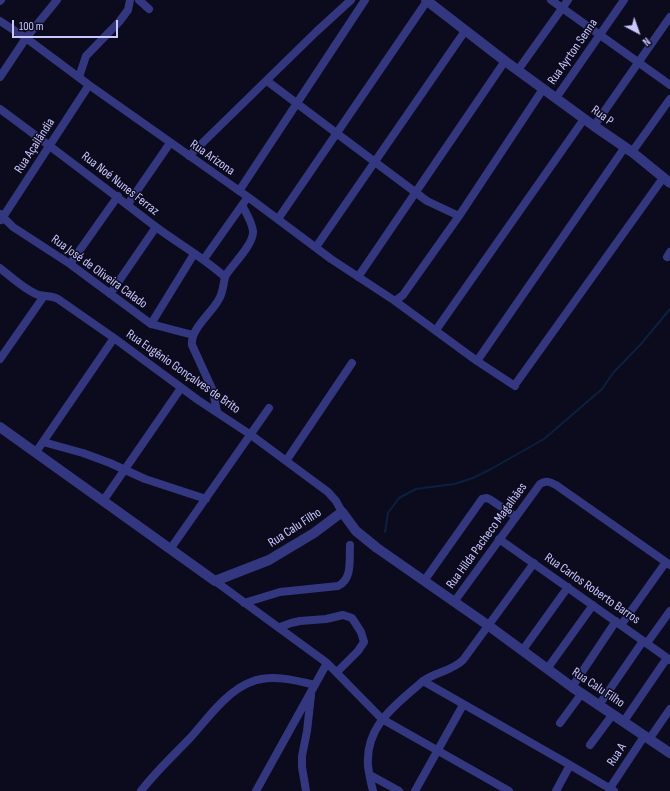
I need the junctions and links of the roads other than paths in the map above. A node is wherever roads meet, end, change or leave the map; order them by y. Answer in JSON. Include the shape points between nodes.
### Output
{"nodes":[{"id":1,"x":57,"y":0,"type":"edge"},
{"id":2,"x":130,"y":0,"type":"edge"},
{"id":3,"x":139,"y":0,"type":"edge"},
{"id":4,"x":352,"y":0,"type":"edge"},
{"id":5,"x":365,"y":0,"type":"edge"},
{"id":6,"x":551,"y":0,"type":"edge"},
{"id":7,"x":568,"y":0,"type":"edge"},
{"id":8,"x":624,"y":0,"type":"edge"},
{"id":9,"x":426,"y":1,"type":"edge"},
{"id":10,"x":562,"y":8,"type":"junction"},
{"id":11,"x":148,"y":9,"type":"dead end"},
{"id":12,"x":670,"y":17,"type":"edge"},
{"id":13,"x":0,"y":21,"type":"edge"},
{"id":14,"x":465,"y":31,"type":"junction"},
{"id":15,"x":599,"y":35,"type":"junction"},
{"id":16,"x":26,"y":38,"type":"junction"},
{"id":17,"x":505,"y":61,"type":"junction"},
{"id":18,"x":638,"y":62,"type":"junction"},
{"id":19,"x":518,"y":70,"type":"junction"},
{"id":20,"x":0,"y":77,"type":"edge"},
{"id":21,"x":78,"y":77,"type":"junction"},
{"id":22,"x":267,"y":81,"type":"junction"},
{"id":23,"x":89,"y":85,"type":"junction"},
{"id":24,"x":670,"y":85,"type":"edge"},
{"id":25,"x":543,"y":89,"type":"junction"},
{"id":26,"x":556,"y":98,"type":"junction"},
{"id":27,"x":670,"y":99,"type":"edge"},
{"id":28,"x":296,"y":103,"type":"junction"},
{"id":29,"x":0,"y":109,"type":"edge"},
{"id":30,"x":584,"y":118,"type":"junction"},
{"id":31,"x":594,"y":126,"type":"junction"},
{"id":32,"x":337,"y":132,"type":"junction"},
{"id":33,"x":170,"y":143,"type":"junction"},
{"id":34,"x":50,"y":145,"type":"junction"},
{"id":35,"x":628,"y":150,"type":"junction"},
{"id":36,"x":189,"y":156,"type":"junction"},
{"id":37,"x":375,"y":162,"type":"junction"},
{"id":38,"x":668,"y":180,"type":"edge"},
{"id":39,"x":239,"y":191,"type":"junction"},
{"id":40,"x":415,"y":192,"type":"junction"},
{"id":41,"x":118,"y":196,"type":"junction"},
{"id":42,"x":248,"y":197,"type":"junction"},
{"id":43,"x":128,"y":204,"type":"junction"},
{"id":44,"x":242,"y":205,"type":"junction"},
{"id":45,"x":458,"y":216,"type":"junction"},
{"id":46,"x":1,"y":217,"type":"edge"},
{"id":47,"x":278,"y":219,"type":"junction"},
{"id":48,"x":156,"y":227,"type":"junction"},
{"id":49,"x":316,"y":247,"type":"junction"},
{"id":50,"x":194,"y":254,"type":"junction"},
{"id":51,"x":204,"y":259,"type":"junction"},
{"id":52,"x":70,"y":264,"type":"junction"},
{"id":53,"x":0,"y":268,"type":"edge"},
{"id":54,"x":225,"y":277,"type":"junction"},
{"id":55,"x":358,"y":277,"type":"junction"},
{"id":56,"x":110,"y":294,"type":"junction"},
{"id":57,"x":44,"y":296,"type":"junction"},
{"id":58,"x":396,"y":301,"type":"junction"},
{"id":59,"x":151,"y":324,"type":"junction"},
{"id":60,"x":436,"y":330,"type":"junction"},
{"id":61,"x":192,"y":337,"type":"junction"},
{"id":62,"x":114,"y":338,"type":"junction"},
{"id":63,"x":0,"y":359,"type":"edge"},
{"id":64,"x":477,"y":361,"type":"junction"},
{"id":65,"x":352,"y":363,"type":"dead end"},
{"id":66,"x":181,"y":388,"type":"junction"},
{"id":67,"x":269,"y":408,"type":"dead end"},
{"id":68,"x":217,"y":412,"type":"junction"},
{"id":69,"x":0,"y":427,"type":"edge"},
{"id":70,"x":251,"y":435,"type":"junction"},
{"id":71,"x":43,"y":442,"type":"junction"},
{"id":72,"x":36,"y":452,"type":"junction"},
{"id":73,"x":286,"y":461,"type":"junction"},
{"id":74,"x":125,"y":470,"type":"junction"},
{"id":75,"x":206,"y":499,"type":"junction"},
{"id":76,"x":103,"y":501,"type":"junction"},
{"id":77,"x":342,"y":512,"type":"junction"},
{"id":78,"x":516,"y":516,"type":"junction"},
{"id":79,"x":500,"y":539,"type":"junction"},
{"id":80,"x":350,"y":545,"type":"dead end"},
{"id":81,"x":171,"y":548,"type":"junction"},
{"id":82,"x":534,"y":563,"type":"junction"},
{"id":83,"x":668,"y":564,"type":"edge"},
{"id":84,"x":215,"y":581,"type":"junction"},
{"id":85,"x":424,"y":581,"type":"junction"},
{"id":86,"x":568,"y":587,"type":"junction"},
{"id":87,"x":454,"y":602,"type":"junction"},
{"id":88,"x":244,"y":603,"type":"junction"},
{"id":89,"x":592,"y":605,"type":"junction"},
{"id":90,"x":670,"y":611,"type":"edge"},
{"id":91,"x":618,"y":623,"type":"junction"},
{"id":92,"x":489,"y":626,"type":"junction"},
{"id":93,"x":280,"y":627,"type":"junction"},
{"id":94,"x":645,"y":642,"type":"junction"},
{"id":95,"x":522,"y":651,"type":"junction"},
{"id":96,"x":669,"y":659,"type":"edge"},
{"id":97,"x":327,"y":663,"type":"junction"},
{"id":98,"x":547,"y":669,"type":"junction"},
{"id":99,"x":337,"y":672,"type":"junction"},
{"id":100,"x":423,"y":681,"type":"junction"},
{"id":101,"x":572,"y":687,"type":"junction"},
{"id":102,"x":313,"y":688,"type":"junction"},
{"id":103,"x":582,"y":693,"type":"junction"},
{"id":104,"x":463,"y":705,"type":"junction"},
{"id":105,"x":599,"y":705,"type":"junction"},
{"id":106,"x":670,"y":709,"type":"edge"},
{"id":107,"x":613,"y":714,"type":"junction"},
{"id":108,"x":382,"y":719,"type":"junction"},
{"id":109,"x":624,"y":721,"type":"junction"},
{"id":110,"x":560,"y":723,"type":"dead end"},
{"id":111,"x":647,"y":737,"type":"junction"},
{"id":112,"x":590,"y":745,"type":"dead end"},
{"id":113,"x":437,"y":751,"type":"junction"},
{"id":114,"x":670,"y":753,"type":"edge"},
{"id":115,"x":570,"y":764,"type":"junction"},
{"id":116,"x":370,"y":775,"type":"junction"},
{"id":117,"x":612,"y":789,"type":"edge"},
{"id":118,"x":141,"y":791,"type":"edge"},
{"id":119,"x":256,"y":791,"type":"edge"},
{"id":120,"x":306,"y":791,"type":"edge"},
{"id":121,"x":373,"y":791,"type":"edge"},
{"id":122,"x":399,"y":791,"type":"edge"},
{"id":123,"x":415,"y":791,"type":"edge"},
{"id":124,"x":509,"y":791,"type":"edge"},
{"id":125,"x":556,"y":791,"type":"edge"}],
"edges":[{"from":1,"to":16,"type":"street"},
{"from":2,"to":21,"type":"street","via":[[128,10],[119,22],[86,56]]},
{"from":3,"to":11,"type":"street"},
{"from":4,"to":22,"type":"street"},
{"from":5,"to":28,"type":"street"},
{"from":6,"to":10,"type":"street"},
{"from":7,"to":10,"type":"street"},
{"from":8,"to":15,"type":"street","name":"Rua Ayrton Senna"},
{"from":9,"to":14,"type":"street","name":"Rua P"},
{"from":9,"to":32,"type":"street"},
{"from":10,"to":15,"type":"street"},
{"from":10,"to":19,"type":"street"},
{"from":12,"to":18,"type":"street"},
{"from":13,"to":16,"type":"street","name":"Rua Arizona"},
{"from":14,"to":17,"type":"street","name":"Rua P"},
{"from":14,"to":37,"type":"street"},
{"from":15,"to":18,"type":"street"},
{"from":15,"to":26,"type":"street","name":"Rua Ayrton Senna"},
{"from":16,"to":20,"type":"street"},
{"from":16,"to":21,"type":"street","name":"Rua Arizona"},
{"from":17,"to":19,"type":"street","name":"Rua P"},
{"from":17,"to":40,"type":"street"},
{"from":18,"to":24,"type":"street"},
{"from":18,"to":31,"type":"street"},
{"from":19,"to":25,"type":"street","name":"Rua P"},
{"from":21,"to":23,"type":"street","name":"Rua Arizona"},
{"from":22,"to":28,"type":"street"},
{"from":22,"to":36,"type":"street"},
{"from":23,"to":33,"type":"street","name":"Rua Arizona"},
{"from":23,"to":34,"type":"street","name":"Rua Açailândia"},
{"from":25,"to":26,"type":"street","name":"Rua P"},
{"from":25,"to":45,"type":"street"},
{"from":26,"to":30,"type":"street","name":"Rua P"},
{"from":27,"to":35,"type":"street"},
{"from":28,"to":32,"type":"street"},
{"from":28,"to":39,"type":"street"},
{"from":29,"to":34,"type":"street","name":"Rua Noé Nunes Ferraz"},
{"from":30,"to":31,"type":"street","name":"Rua P"},
{"from":30,"to":60,"type":"street"},
{"from":31,"to":35,"type":"street","name":"Rua P"},
{"from":32,"to":37,"type":"street"},
{"from":32,"to":47,"type":"street"},
{"from":33,"to":36,"type":"street","name":"Rua Arizona"},
{"from":33,"to":43,"type":"street"},
{"from":34,"to":41,"type":"street","name":"Rua Noé Nunes Ferraz"},
{"from":34,"to":46,"type":"street","name":"Rua Açailândia"},
{"from":35,"to":38,"type":"street","name":"Rua P"},
{"from":35,"to":64,"type":"street"},
{"from":36,"to":39,"type":"street","name":"Rua Arizona"},
{"from":37,"to":40,"type":"street"},
{"from":37,"to":49,"type":"street"},
{"from":38,"to":64,"type":"street","name":"Rua Arizona","via":[[516,384]]},
{"from":39,"to":42,"type":"street","name":"Rua Arizona"},
{"from":40,"to":45,"type":"street","via":[[427,201]]},
{"from":40,"to":55,"type":"street"},
{"from":41,"to":43,"type":"street","name":"Rua Noé Nunes Ferraz"},
{"from":41,"to":52,"type":"street"},
{"from":42,"to":44,"type":"street"},
{"from":42,"to":47,"type":"street","name":"Rua Arizona"},
{"from":43,"to":48,"type":"street","name":"Rua Noé Nunes Ferraz"},
{"from":44,"to":51,"type":"street"},
{"from":44,"to":54,"type":"street","via":[[253,232],[244,251]]},
{"from":45,"to":58,"type":"street","via":[[409,287]]},
{"from":46,"to":52,"type":"street","name":"Rua José de Oliveira Calado"},
{"from":47,"to":49,"type":"street","name":"Rua Arizona"},
{"from":48,"to":50,"type":"street","name":"Rua Noé Nunes Ferraz"},
{"from":48,"to":56,"type":"street"},
{"from":49,"to":55,"type":"street","name":"Rua Arizona"},
{"from":50,"to":51,"type":"street","name":"Rua Noé Nunes Ferraz"},
{"from":50,"to":59,"type":"street"},
{"from":51,"to":54,"type":"street","name":"Rua Noé Nunes Ferraz"},
{"from":52,"to":56,"type":"street","name":"Rua José de Oliveira Calado"},
{"from":53,"to":57,"type":"street","name":"Rua Eugênio Gonçalves de Brito","via":[[28,289]]},
{"from":54,"to":61,"type":"street","via":[[224,289],[219,299]]},
{"from":55,"to":58,"type":"street","name":"Rua Arizona"},
{"from":56,"to":59,"type":"street","name":"Rua José de Oliveira Calado"},
{"from":57,"to":62,"type":"street","name":"Rua Eugênio Gonçalves de Brito","via":[[58,299]]},
{"from":57,"to":63,"type":"street"},
{"from":58,"to":60,"type":"street","name":"Rua Arizona"},
{"from":59,"to":61,"type":"street","name":"Rua José de Oliveira Calado"},
{"from":60,"to":64,"type":"street","name":"Rua Arizona"},
{"from":61,"to":68,"type":"street","via":[[192,345],[213,391]]},
{"from":62,"to":66,"type":"street","name":"Rua Eugênio Gonçalves de Brito"},
{"from":62,"to":71,"type":"street"},
{"from":65,"to":73,"type":"street"},
{"from":66,"to":68,"type":"street","name":"Rua Eugênio Gonçalves de Brito"},
{"from":66,"to":74,"type":"street"},
{"from":67,"to":70,"type":"street"},
{"from":68,"to":70,"type":"street","name":"Rua Eugênio Gonçalves de Brito"},
{"from":69,"to":72,"type":"street"},
{"from":70,"to":73,"type":"street","name":"Rua Eugênio Gonçalves de Brito"},
{"from":70,"to":75,"type":"street"},
{"from":71,"to":72,"type":"street"},
{"from":71,"to":74,"type":"street","via":[[83,453]]},
{"from":72,"to":76,"type":"street"},
{"from":73,"to":77,"type":"street","name":"Rua Eugênio Gonçalves de Brito","via":[[328,492]]},
{"from":74,"to":75,"type":"street"},
{"from":74,"to":76,"type":"street"},
{"from":75,"to":81,"type":"street"},
{"from":76,"to":81,"type":"street"},
{"from":77,"to":84,"type":"street","name":"Rua Calu Filho","via":[[314,534],[269,560]]},
{"from":77,"to":85,"type":"street","name":"Rua Calu Filho","via":[[364,538]]},
{"from":78,"to":79,"type":"street","name":"Rua Hilda Pacheco Magalhães"},
{"from":78,"to":83,"type":"street","name":"Rua Hilda Pacheco Magalhães","via":[[540,484],[544,481],[549,482]]},
{"from":78,"to":85,"type":"street","via":[[491,500],[482,499]]},
{"from":79,"to":82,"type":"street","name":"Rua Carlos Roberto Barros"},
{"from":79,"to":87,"type":"street","name":"Rua Hilda Pacheco Magalhães"},
{"from":80,"to":88,"type":"street","via":[[348,576],[343,584],[280,592]]},
{"from":81,"to":84,"type":"street"},
{"from":82,"to":86,"type":"street","name":"Rua Carlos Roberto Barros"},
{"from":82,"to":92,"type":"street"},
{"from":83,"to":91,"type":"street"},
{"from":84,"to":88,"type":"street"},
{"from":85,"to":87,"type":"street","name":"Rua Calu Filho"},
{"from":86,"to":89,"type":"street","name":"Rua Carlos Roberto Barros"},
{"from":86,"to":95,"type":"street"},
{"from":87,"to":92,"type":"street","name":"Rua Calu Filho"},
{"from":88,"to":93,"type":"street"},
{"from":89,"to":91,"type":"street","name":"Rua Carlos Roberto Barros"},
{"from":89,"to":98,"type":"street"},
{"from":90,"to":94,"type":"street"},
{"from":91,"to":94,"type":"street","name":"Rua Carlos Roberto Barros"},
{"from":91,"to":101,"type":"street"},
{"from":92,"to":95,"type":"street","name":"Rua Calu Filho"},
{"from":92,"to":100,"type":"street","via":[[458,665]]},
{"from":93,"to":97,"type":"street"},
{"from":93,"to":99,"type":"street","via":[[306,620],[343,616],[352,618],[361,632],[363,646]]},
{"from":94,"to":96,"type":"street","name":"Rua Carlos Roberto Barros"},
{"from":94,"to":105,"type":"street"},
{"from":95,"to":98,"type":"street","name":"Rua Calu Filho"},
{"from":96,"to":109,"type":"street"},
{"from":97,"to":99,"type":"street"},
{"from":97,"to":102,"type":"street"},
{"from":98,"to":101,"type":"street","name":"Rua Calu Filho"},
{"from":99,"to":108,"type":"street"},
{"from":100,"to":104,"type":"street"},
{"from":100,"to":108,"type":"street"},
{"from":101,"to":103,"type":"street","name":"Rua Calu Filho"},
{"from":102,"to":118,"type":"street","via":[[298,681],[264,679],[245,685],[219,707]]},
{"from":102,"to":119,"type":"street"},
{"from":102,"to":120,"type":"street","via":[[302,756]]},
{"from":103,"to":105,"type":"street","name":"Rua Calu Filho"},
{"from":103,"to":110,"type":"street"},
{"from":104,"to":113,"type":"street"},
{"from":104,"to":115,"type":"street"},
{"from":105,"to":107,"type":"street","name":"Rua Calu Filho"},
{"from":106,"to":111,"type":"street","name":"Rua A"},
{"from":107,"to":109,"type":"street","name":"Rua Calu Filho"},
{"from":107,"to":112,"type":"street"},
{"from":108,"to":113,"type":"street"},
{"from":108,"to":116,"type":"street","via":[[372,734],[368,756]]},
{"from":109,"to":111,"type":"street","name":"Rua Calu Filho"},
{"from":111,"to":114,"type":"street","name":"Rua Calu Filho"},
{"from":111,"to":117,"type":"street","name":"Rua A"},
{"from":113,"to":123,"type":"street"},
{"from":113,"to":124,"type":"street"},
{"from":115,"to":117,"type":"street"},
{"from":115,"to":125,"type":"street"},
{"from":116,"to":121,"type":"street"},
{"from":116,"to":122,"type":"street"}]}
